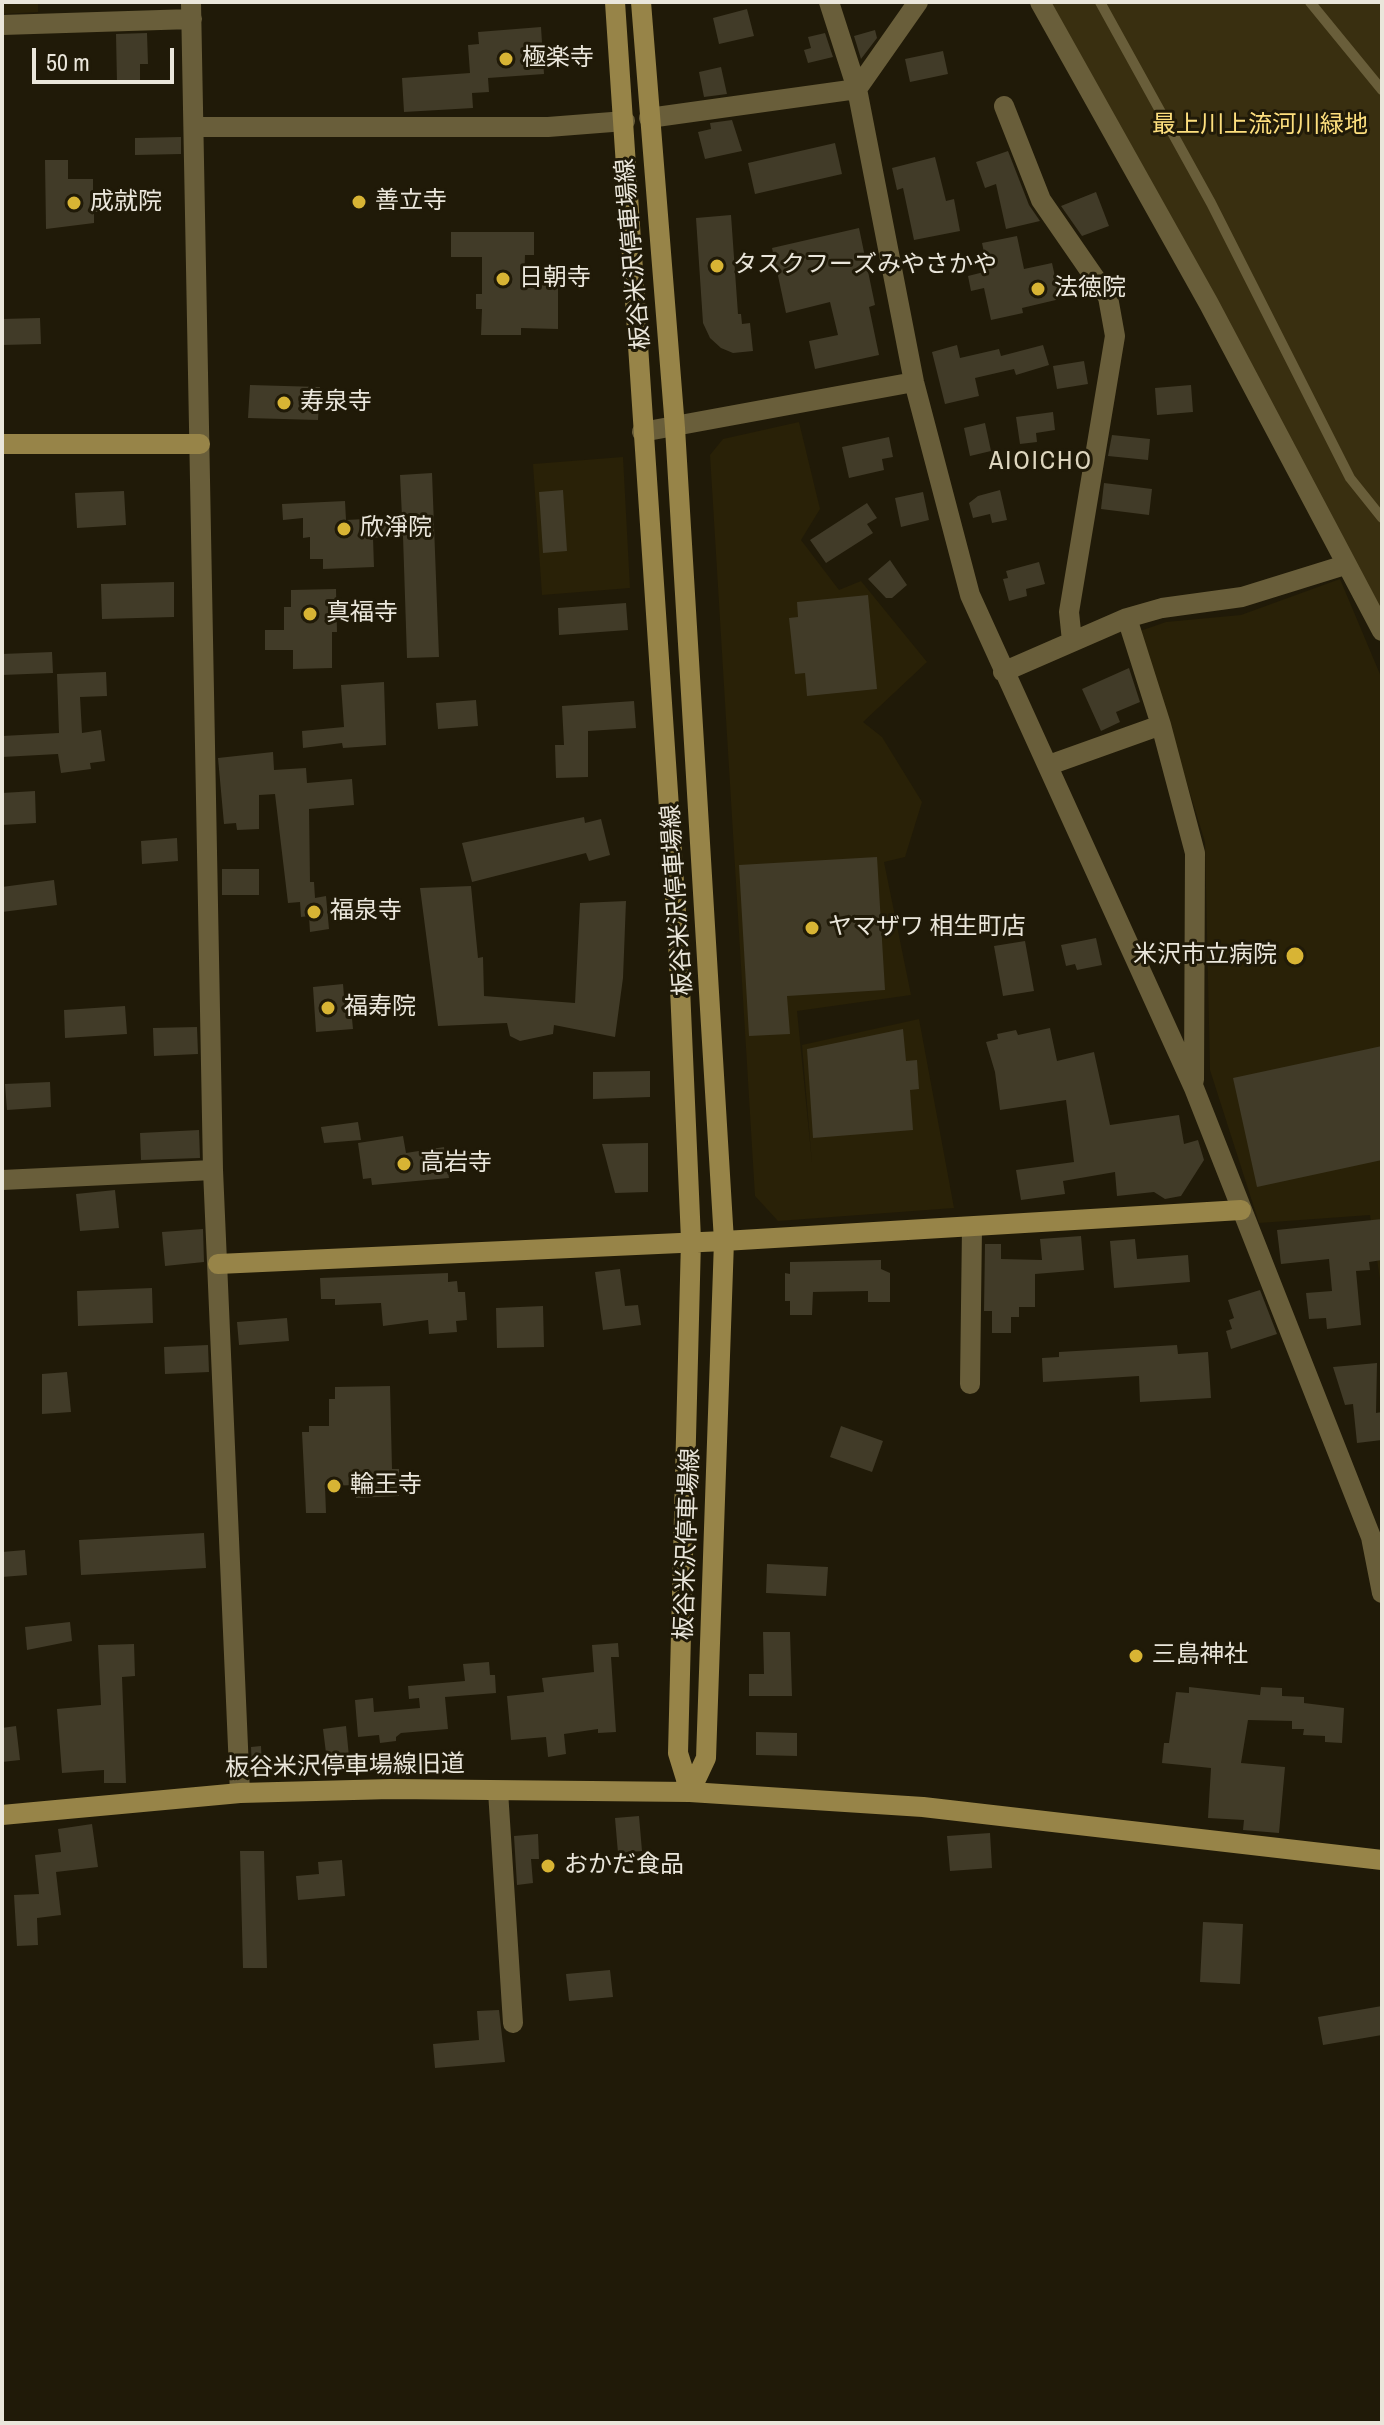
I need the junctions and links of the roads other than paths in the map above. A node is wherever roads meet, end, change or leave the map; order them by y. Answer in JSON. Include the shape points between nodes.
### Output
{"nodes":[{"id":1,"x":615,"y":2,"type":"edge"},
{"id":2,"x":641,"y":2,"type":"edge"},
{"id":3,"x":829,"y":2,"type":"edge"},
{"id":4,"x":918,"y":2,"type":"edge"},
{"id":5,"x":1040,"y":2,"type":"edge"},
{"id":6,"x":1100,"y":2,"type":"edge"},
{"id":7,"x":1310,"y":2,"type":"edge"},
{"id":8,"x":192,"y":11,"type":"edge"},
{"id":9,"x":2,"y":25,"type":"edge"},
{"id":10,"x":857,"y":89,"type":"junction"},
{"id":11,"x":1382,"y":90,"type":"edge"},
{"id":12,"x":1004,"y":106,"type":"dead end"},
{"id":13,"x":649,"y":118,"type":"junction"},
{"id":14,"x":625,"y":121,"type":"junction"},
{"id":15,"x":194,"y":127,"type":"junction"},
{"id":16,"x":914,"y":382,"type":"junction"},
{"id":17,"x":675,"y":428,"type":"junction"},
{"id":18,"x":642,"y":432,"type":"junction"},
{"id":19,"x":2,"y":444,"type":"edge"},
{"id":20,"x":200,"y":444,"type":"junction"},
{"id":21,"x":1382,"y":518,"type":"edge"},
{"id":22,"x":1345,"y":565,"type":"junction"},
{"id":23,"x":1127,"y":618,"type":"junction"},
{"id":24,"x":1382,"y":631,"type":"edge"},
{"id":25,"x":1072,"y":641,"type":"junction"},
{"id":26,"x":1003,"y":672,"type":"junction"},
{"id":27,"x":1161,"y":725,"type":"junction"},
{"id":28,"x":1049,"y":765,"type":"junction"},
{"id":29,"x":1194,"y":1088,"type":"junction"},
{"id":30,"x":213,"y":1170,"type":"junction"},
{"id":31,"x":2,"y":1180,"type":"edge"},
{"id":32,"x":1241,"y":1210,"type":"junction"},
{"id":33,"x":972,"y":1227,"type":"junction"},
{"id":34,"x":691,"y":1240,"type":"junction"},
{"id":35,"x":724,"y":1241,"type":"junction"},
{"id":36,"x":218,"y":1264,"type":"junction"},
{"id":37,"x":970,"y":1384,"type":"dead end"},
{"id":38,"x":1382,"y":1593,"type":"edge"},
{"id":39,"x":498,"y":1791,"type":"junction"},
{"id":40,"x":690,"y":1792,"type":"junction"},
{"id":41,"x":240,"y":1793,"type":"junction"},
{"id":42,"x":2,"y":1815,"type":"edge"},
{"id":43,"x":1382,"y":1860,"type":"edge"},
{"id":44,"x":513,"y":2023,"type":"dead end"}],
"edges":[{"from":1,"to":14,"type":"main road","name":"板谷米沢停車場線"},
{"from":2,"to":13,"type":"main road","name":"板谷米沢停車場線"},
{"from":3,"to":10,"type":"street"},
{"from":4,"to":10,"type":"street"},
{"from":5,"to":22,"type":"street","via":[[1209,304]]},
{"from":6,"to":21,"type":"lane","via":[[1211,203],[1350,478]]},
{"from":7,"to":11,"type":"lane"},
{"from":8,"to":9,"type":"street"},
{"from":8,"to":15,"type":"street"},
{"from":10,"to":13,"type":"street"},
{"from":10,"to":16,"type":"street"},
{"from":12,"to":25,"type":"street","via":[[1041,200],[1108,297],[1115,336],[1069,612]]},
{"from":13,"to":17,"type":"main road","name":"板谷米沢停車場線"},
{"from":14,"to":15,"type":"street","via":[[548,127]]},
{"from":14,"to":18,"type":"main road","name":"板谷米沢停車場線"},
{"from":15,"to":20,"type":"street"},
{"from":16,"to":17,"type":"street"},
{"from":16,"to":26,"type":"street","via":[[970,595]]},
{"from":17,"to":18,"type":"street"},
{"from":17,"to":35,"type":"main road","name":"板谷米沢停車場線"},
{"from":18,"to":34,"type":"main road","name":"板谷米沢停車場線","via":[[678,942]]},
{"from":19,"to":20,"type":"main road"},
{"from":20,"to":30,"type":"street"},
{"from":22,"to":23,"type":"street","via":[[1242,597]]},
{"from":22,"to":24,"type":"street"},
{"from":23,"to":25,"type":"street"},
{"from":23,"to":27,"type":"street"},
{"from":25,"to":26,"type":"street"},
{"from":26,"to":28,"type":"street"},
{"from":27,"to":28,"type":"street"},
{"from":27,"to":29,"type":"street","via":[[1195,853]]},
{"from":28,"to":29,"type":"street"},
{"from":29,"to":32,"type":"street"},
{"from":30,"to":31,"type":"street"},
{"from":30,"to":36,"type":"street"},
{"from":32,"to":33,"type":"main road"},
{"from":32,"to":38,"type":"street","via":[[1371,1537]]},
{"from":33,"to":35,"type":"main road"},
{"from":33,"to":37,"type":"street"},
{"from":34,"to":35,"type":"main road"},
{"from":34,"to":36,"type":"main road"},
{"from":34,"to":40,"type":"main road","name":"板谷米沢停車場線","via":[[678,1753]]},
{"from":35,"to":40,"type":"main road","name":"板谷米沢停車場線","via":[[706,1758]]},
{"from":36,"to":41,"type":"street"},
{"from":39,"to":40,"type":"main road","name":"板谷米沢停車場線旧道"},
{"from":39,"to":41,"type":"main road","name":"板谷米沢停車場線旧道"},
{"from":39,"to":44,"type":"street"},
{"from":40,"to":43,"type":"main road","via":[[923,1807]]},
{"from":41,"to":42,"type":"main road","name":"板谷米沢停車場線旧道"}]}
